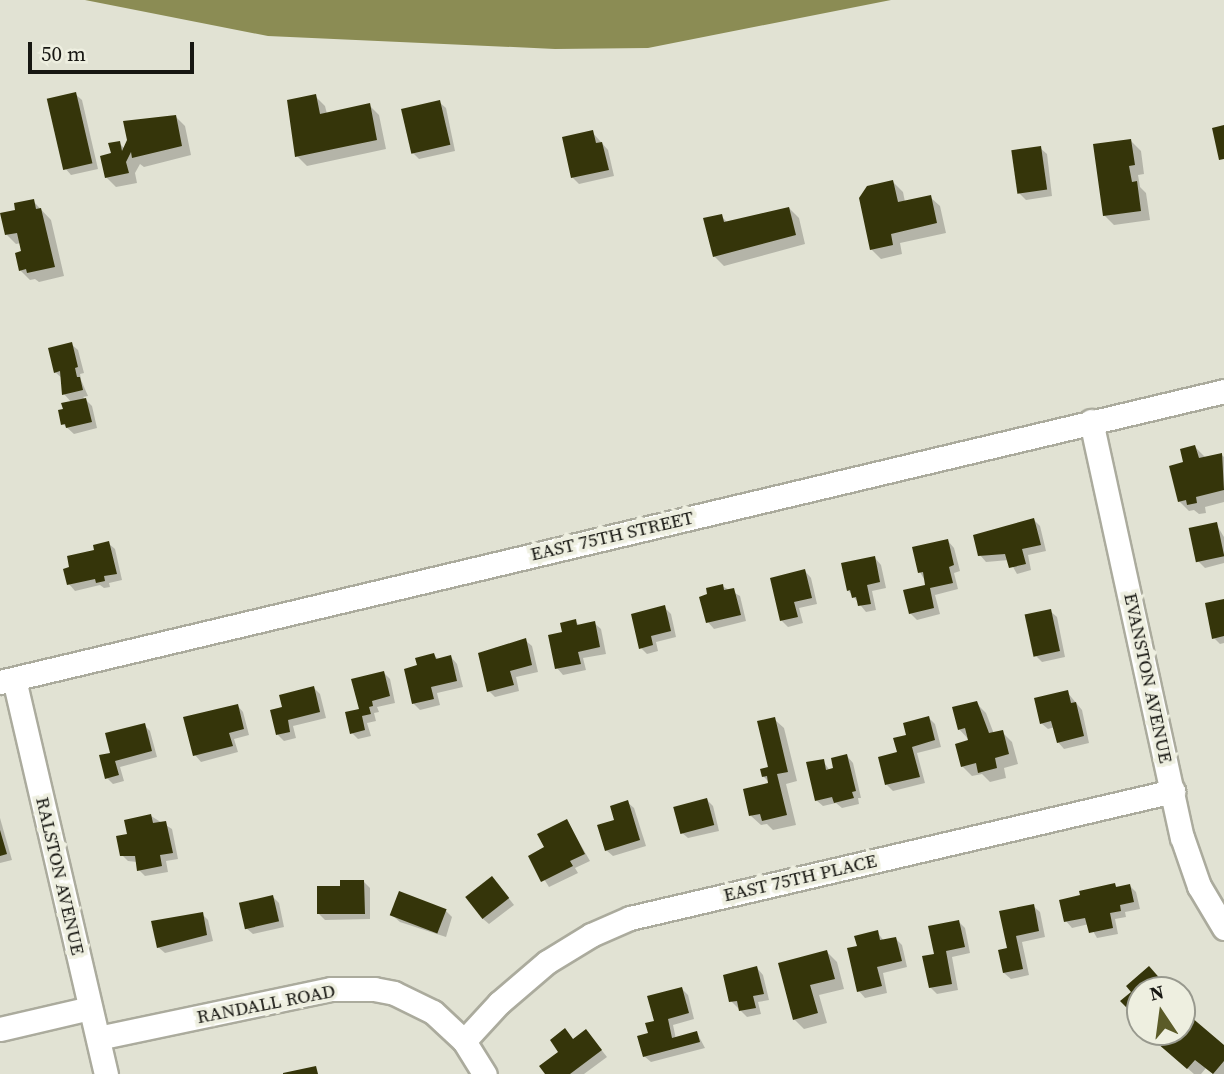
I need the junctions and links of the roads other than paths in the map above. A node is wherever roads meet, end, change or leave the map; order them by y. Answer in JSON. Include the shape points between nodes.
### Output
{"nodes":[{"id":1,"x":1224,"y":391,"type":"edge"},
{"id":2,"x":1091,"y":421,"type":"junction"},
{"id":3,"x":7,"y":681,"type":"edge"},
{"id":4,"x":1172,"y":791,"type":"junction"},
{"id":5,"x":1224,"y":928,"type":"edge"},
{"id":6,"x":90,"y":1007,"type":"junction"},
{"id":7,"x":0,"y":1029,"type":"edge"},
{"id":8,"x":98,"y":1038,"type":"junction"},
{"id":9,"x":464,"y":1041,"type":"junction"},
{"id":10,"x":106,"y":1074,"type":"edge"},
{"id":11,"x":485,"y":1074,"type":"edge"}],
"edges":[{"from":1,"to":2,"type":"street","name":"EAST 75TH STREET"},
{"from":2,"to":3,"type":"street","name":"EAST 75TH STREET"},
{"from":2,"to":4,"type":"street","name":"EVANSTON AVENUE"},
{"from":3,"to":6,"type":"street","name":"RALSTON AVENUE"},
{"from":4,"to":5,"type":"street","name":"EVANSTON AVENUE","via":[[1194,877]]},
{"from":4,"to":9,"type":"street","name":"EAST 75TH PLACE","via":[[629,918],[547,962]]},
{"from":6,"to":7,"type":"street"},
{"from":6,"to":8,"type":"street","name":"RALSTON AVENUE"},
{"from":8,"to":9,"type":"street","name":"RANDALL ROAD","via":[[353,988],[384,991],[415,1003],[433,1012]]},
{"from":8,"to":10,"type":"street","name":"RALSTON AVENUE"},
{"from":9,"to":11,"type":"street","name":"RANDALL ROAD"}]}
